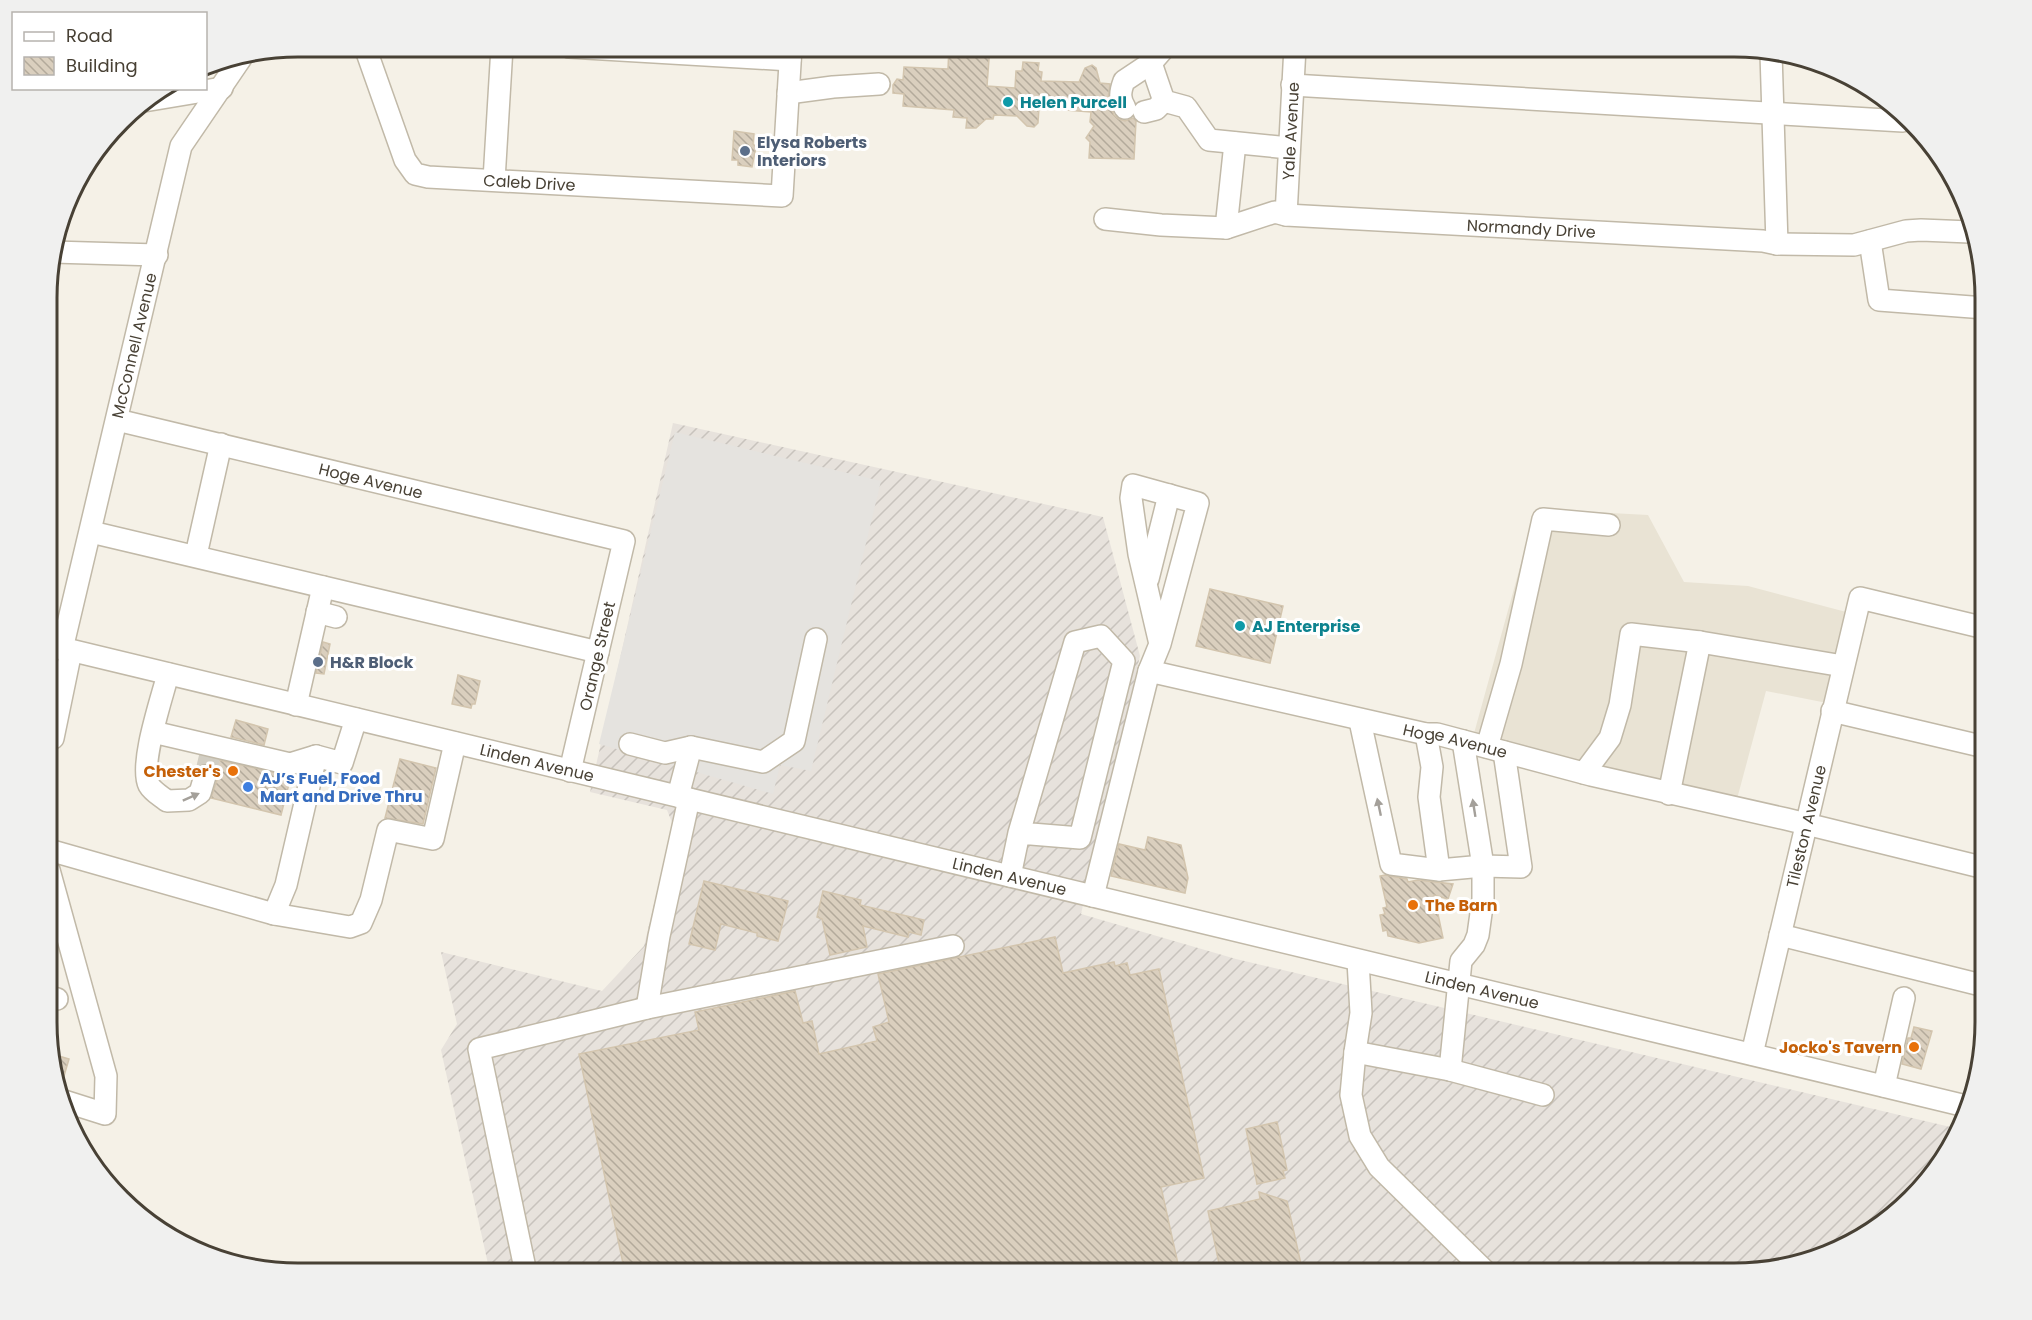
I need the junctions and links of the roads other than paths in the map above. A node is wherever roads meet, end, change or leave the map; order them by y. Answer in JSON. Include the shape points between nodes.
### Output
{"nodes":[{"id":1,"x":369,"y":57,"type":"edge"},
{"id":2,"x":501,"y":57,"type":"edge"},
{"id":3,"x":790,"y":57,"type":"edge"},
{"id":4,"x":1155,"y":57,"type":"edge"},
{"id":5,"x":1158,"y":57,"type":"edge"},
{"id":6,"x":1294,"y":57,"type":"edge"},
{"id":7,"x":1771,"y":60,"type":"edge"},
{"id":8,"x":237,"y":65,"type":"edge"},
{"id":9,"x":879,"y":84,"type":"dead end"},
{"id":10,"x":1292,"y":85,"type":"junction"},
{"id":11,"x":222,"y":88,"type":"junction"},
{"id":12,"x":788,"y":93,"type":"junction"},
{"id":13,"x":165,"y":98,"type":"edge"},
{"id":14,"x":1164,"y":101,"type":"junction"},
{"id":15,"x":1772,"y":114,"type":"junction"},
{"id":16,"x":1897,"y":121,"type":"edge"},
{"id":17,"x":1235,"y":143,"type":"junction"},
{"id":18,"x":1289,"y":148,"type":"junction"},
{"id":19,"x":494,"y":180,"type":"junction"},
{"id":20,"x":1286,"y":215,"type":"junction"},
{"id":21,"x":1105,"y":219,"type":"dead end"},
{"id":22,"x":1226,"y":228,"type":"junction"},
{"id":23,"x":1966,"y":232,"type":"edge"},
{"id":24,"x":1870,"y":241,"type":"junction"},
{"id":25,"x":1778,"y":244,"type":"junction"},
{"id":26,"x":62,"y":252,"type":"edge"},
{"id":27,"x":157,"y":255,"type":"junction"},
{"id":28,"x":1975,"y":307,"type":"edge"},
{"id":29,"x":117,"y":420,"type":"junction"},
{"id":30,"x":221,"y":444,"type":"junction"},
{"id":31,"x":1169,"y":495,"type":"junction"},
{"id":32,"x":1610,"y":525,"type":"dead end"},
{"id":33,"x":91,"y":531,"type":"junction"},
{"id":34,"x":624,"y":541,"type":"joint"},
{"id":35,"x":196,"y":555,"type":"junction"},
{"id":36,"x":1147,"y":581,"type":"junction"},
{"id":37,"x":323,"y":587,"type":"junction"},
{"id":38,"x":1975,"y":626,"type":"edge"},
{"id":39,"x":816,"y":639,"type":"dead end"},
{"id":40,"x":1700,"y":642,"type":"junction"},
{"id":41,"x":1160,"y":644,"type":"junction"},
{"id":42,"x":598,"y":652,"type":"junction"},
{"id":43,"x":62,"y":654,"type":"edge"},
{"id":44,"x":1843,"y":666,"type":"junction"},
{"id":45,"x":1149,"y":670,"type":"junction"},
{"id":46,"x":168,"y":674,"type":"junction"},
{"id":47,"x":57,"y":693,"type":"edge"},
{"id":48,"x":296,"y":705,"type":"junction"},
{"id":49,"x":1832,"y":711,"type":"junction"},
{"id":50,"x":356,"y":719,"type":"junction"},
{"id":51,"x":1360,"y":721,"type":"junction"},
{"id":52,"x":153,"y":732,"type":"junction"},
{"id":53,"x":1426,"y":734,"type":"junction"},
{"id":54,"x":1463,"y":741,"type":"junction"},
{"id":55,"x":455,"y":743,"type":"junction"},
{"id":56,"x":630,"y":744,"type":"dead end"},
{"id":57,"x":1975,"y":745,"type":"edge"},
{"id":58,"x":691,"y":747,"type":"junction"},
{"id":59,"x":1496,"y":750,"type":"junction"},
{"id":60,"x":316,"y":756,"type":"junction"},
{"id":61,"x":570,"y":771,"type":"junction"},
{"id":62,"x":1584,"y":773,"type":"junction"},
{"id":63,"x":205,"y":776,"type":"tunnel mouth"},
{"id":64,"x":1669,"y":794,"type":"junction"},
{"id":65,"x":683,"y":798,"type":"junction"},
{"id":66,"x":1805,"y":824,"type":"junction"},
{"id":67,"x":1020,"y":833,"type":"junction"},
{"id":68,"x":57,"y":852,"type":"edge"},
{"id":69,"x":1483,"y":866,"type":"junction"},
{"id":70,"x":1975,"y":866,"type":"edge"},
{"id":71,"x":1439,"y":870,"type":"junction"},
{"id":72,"x":1010,"y":876,"type":"junction"},
{"id":73,"x":1093,"y":896,"type":"junction"},
{"id":74,"x":57,"y":904,"type":"edge"},
{"id":75,"x":274,"y":914,"type":"junction"},
{"id":76,"x":1780,"y":935,"type":"junction"},
{"id":77,"x":953,"y":946,"type":"dead end"},
{"id":78,"x":1358,"y":961,"type":"junction"},
{"id":79,"x":1459,"y":984,"type":"junction"},
{"id":80,"x":1975,"y":984,"type":"edge"},
{"id":81,"x":1905,"y":998,"type":"dead end"},
{"id":82,"x":647,"y":1008,"type":"junction"},
{"id":83,"x":1354,"y":1052,"type":"junction"},
{"id":84,"x":1752,"y":1054,"type":"junction"},
{"id":85,"x":1450,"y":1070,"type":"junction"},
{"id":86,"x":1884,"y":1086,"type":"junction"},
{"id":87,"x":1544,"y":1095,"type":"dead end"},
{"id":88,"x":71,"y":1103,"type":"edge"},
{"id":89,"x":1960,"y":1105,"type":"edge"},
{"id":90,"x":524,"y":1263,"type":"edge"},
{"id":91,"x":1477,"y":1263,"type":"edge"}],
"edges":[{"from":1,"to":19,"type":"street","name":"Caleb Drive","via":[[405,160],[415,174]]},
{"from":2,"to":19,"type":"street"},
{"from":3,"to":12,"type":"street"},
{"from":4,"to":14,"type":"street","via":[[1124,81],[1120,100],[1134,110],[1156,109]]},
{"from":5,"to":14,"type":"street"},
{"from":6,"to":10,"type":"street","name":"Yale Avenue"},
{"from":7,"to":15,"type":"street"},
{"from":8,"to":11,"type":"street","name":"McConnell Avenue"},
{"from":9,"to":12,"type":"street"},
{"from":10,"to":15,"type":"street"},
{"from":10,"to":18,"type":"street","name":"Yale Avenue"},
{"from":11,"to":13,"type":"street"},
{"from":11,"to":27,"type":"street","name":"McConnell Avenue","via":[[181,147]]},
{"from":12,"to":19,"type":"street","name":"Caleb Drive","via":[[782,196]]},
{"from":14,"to":17,"type":"street","via":[[1185,107],[1209,140]]},
{"from":15,"to":16,"type":"street"},
{"from":15,"to":25,"type":"street"},
{"from":17,"to":18,"type":"street"},
{"from":17,"to":22,"type":"street"},
{"from":18,"to":20,"type":"street","name":"Yale Avenue"},
{"from":20,"to":22,"type":"street","name":"Normandy Drive","via":[[1275,212]]},
{"from":20,"to":25,"type":"street","name":"Normandy Drive"},
{"from":21,"to":22,"type":"street"},
{"from":23,"to":24,"type":"street","name":"Normandy Drive","via":[[1906,231]]},
{"from":24,"to":25,"type":"street","name":"Normandy Drive","via":[[1854,245]]},
{"from":24,"to":28,"type":"street","via":[[1880,300]]},
{"from":26,"to":27,"type":"street"},
{"from":27,"to":29,"type":"street","name":"McConnell Avenue"},
{"from":29,"to":30,"type":"street","name":"Hoge Avenue"},
{"from":29,"to":33,"type":"street","name":"McConnell Avenue"},
{"from":30,"to":34,"type":"street","name":"Hoge Avenue"},
{"from":30,"to":35,"type":"street"},
{"from":31,"to":36,"type":"street"},
{"from":31,"to":36,"type":"street","via":[[1133,485],[1131,498],[1139,554]]},
{"from":31,"to":41,"type":"street","via":[[1198,503]]},
{"from":32,"to":59,"type":"street","via":[[1543,519]]},
{"from":33,"to":35,"type":"street"},
{"from":33,"to":43,"type":"street","name":"McConnell Avenue"},
{"from":34,"to":42,"type":"street","name":"Orange Street"},
{"from":35,"to":37,"type":"street"},
{"from":36,"to":41,"type":"street"},
{"from":37,"to":42,"type":"street"},
{"from":37,"to":48,"type":"street","via":[[327,614]]},
{"from":38,"to":44,"type":"street","name":"Tileston Avenue","via":[[1860,598]]},
{"from":39,"to":58,"type":"street","via":[[794,741],[763,762]]},
{"from":40,"to":44,"type":"street"},
{"from":40,"to":62,"type":"street","via":[[1631,634],[1620,705],[1610,738]]},
{"from":40,"to":64,"type":"street"},
{"from":41,"to":45,"type":"street"},
{"from":42,"to":61,"type":"street","name":"Orange Street"},
{"from":43,"to":46,"type":"street","name":"Linden Avenue"},
{"from":43,"to":47,"type":"street","name":"McConnell Avenue"},
{"from":44,"to":49,"type":"street","name":"Tileston Avenue"},
{"from":45,"to":51,"type":"street","name":"Hoge Avenue"},
{"from":45,"to":73,"type":"street"},
{"from":46,"to":48,"type":"street","name":"Linden Avenue"},
{"from":46,"to":52,"type":"street"},
{"from":48,"to":50,"type":"street","name":"Linden Avenue"},
{"from":49,"to":57,"type":"street"},
{"from":49,"to":66,"type":"street","name":"Tileston Avenue"},
{"from":50,"to":55,"type":"street","name":"Linden Avenue"},
{"from":50,"to":60,"type":"street","via":[[342,763]]},
{"from":51,"to":53,"type":"street","name":"Hoge Avenue"},
{"from":71,"to":51,"type":"street","one_way":true,"via":[[1391,864]]},
{"from":52,"to":60,"type":"street","via":[[211,749],[290,764]]},
{"from":52,"to":63,"type":"street","one_way":true,"via":[[147,776],[157,794],[167,801],[189,800],[200,793]]},
{"from":53,"to":54,"type":"street","name":"Hoge Avenue"},
{"from":53,"to":71,"type":"street","via":[[1432,767],[1429,797]]},
{"from":54,"to":59,"type":"street","name":"Hoge Avenue"},
{"from":69,"to":54,"type":"street","one_way":true},
{"from":55,"to":61,"type":"street","name":"Linden Avenue"},
{"from":55,"to":75,"type":"street","via":[[433,839],[388,830],[371,900],[361,923],[350,927]]},
{"from":56,"to":58,"type":"street","via":[[665,753]]},
{"from":58,"to":65,"type":"street"},
{"from":59,"to":62,"type":"street","name":"Hoge Avenue"},
{"from":59,"to":69,"type":"street","via":[[1521,867]]},
{"from":60,"to":75,"type":"street","via":[[286,885]]},
{"from":61,"to":65,"type":"street","name":"Linden Avenue"},
{"from":62,"to":64,"type":"street","name":"Hoge Avenue"},
{"from":64,"to":66,"type":"street","name":"Hoge Avenue"},
{"from":65,"to":72,"type":"street","name":"Linden Avenue"},
{"from":65,"to":82,"type":"street"},
{"from":66,"to":70,"type":"street","name":"Hoge Avenue"},
{"from":66,"to":76,"type":"street","name":"Tileston Avenue"},
{"from":67,"to":67,"type":"street","via":[[1075,642],[1101,636],[1124,661],[1080,838]]},
{"from":67,"to":72,"type":"street"},
{"from":68,"to":75,"type":"street"},
{"from":69,"to":71,"type":"street"},
{"from":69,"to":79,"type":"street","via":[[1478,935],[1461,961]]},
{"from":72,"to":73,"type":"street","name":"Linden Avenue"},
{"from":73,"to":78,"type":"street","name":"Linden Avenue"},
{"from":74,"to":88,"type":"street","via":[[106,1076],[105,1114]]},
{"from":76,"to":80,"type":"street"},
{"from":76,"to":84,"type":"street","name":"Tileston Avenue"},
{"from":77,"to":82,"type":"street"},
{"from":78,"to":79,"type":"street","name":"Linden Avenue"},
{"from":78,"to":83,"type":"street","via":[[1361,1013]]},
{"from":79,"to":84,"type":"street","name":"Linden Avenue"},
{"from":79,"to":85,"type":"street"},
{"from":81,"to":86,"type":"street"},
{"from":82,"to":90,"type":"street","via":[[479,1049]]},
{"from":83,"to":85,"type":"street"},
{"from":83,"to":91,"type":"street","via":[[1351,1095],[1360,1136],[1380,1167]]},
{"from":84,"to":86,"type":"street","name":"Linden Avenue"},
{"from":85,"to":87,"type":"street"},
{"from":86,"to":89,"type":"street","name":"Linden Avenue"}]}
